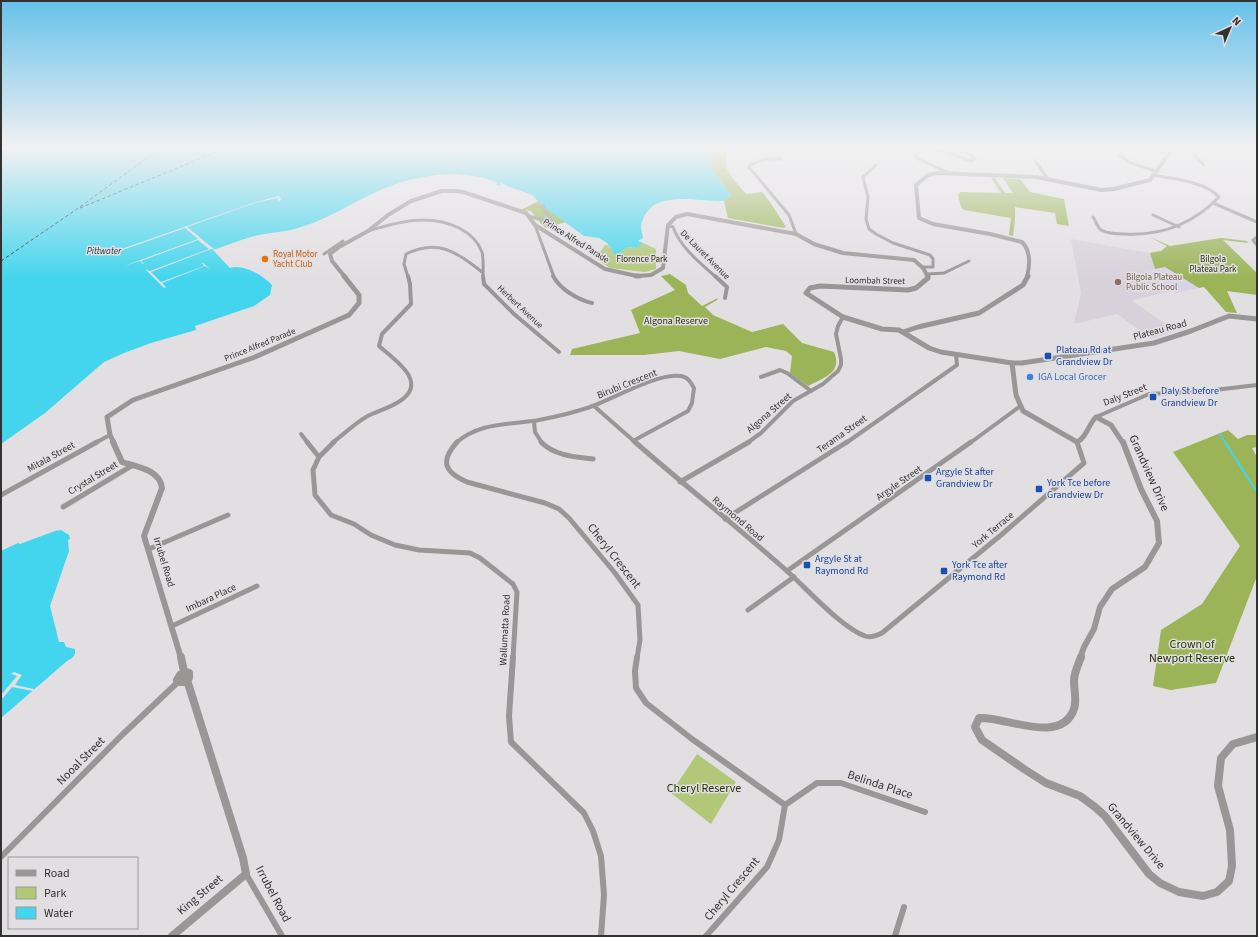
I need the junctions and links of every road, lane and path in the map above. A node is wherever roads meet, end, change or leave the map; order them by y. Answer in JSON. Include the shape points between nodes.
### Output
{"nodes":[{"id":1,"x":441,"y":192,"type":"edge"},
{"id":2,"x":458,"y":192,"type":"edge"},
{"id":3,"x":768,"y":192,"type":"edge"},
{"id":4,"x":866,"y":192,"type":"edge"},
{"id":5,"x":917,"y":192,"type":"edge"},
{"id":6,"x":1211,"y":192,"type":"edge"},
{"id":7,"x":1213,"y":203,"type":"junction"},
{"id":8,"x":542,"y":206,"type":"dead end"},
{"id":9,"x":529,"y":216,"type":"junction"},
{"id":10,"x":1152,"y":216,"type":"dead end"},
{"id":11,"x":1093,"y":217,"type":"dead end"},
{"id":12,"x":1257,"y":222,"type":"edge"},
{"id":13,"x":535,"y":225,"type":"junction"},
{"id":14,"x":668,"y":226,"type":"junction"},
{"id":15,"x":1179,"y":227,"type":"junction"},
{"id":16,"x":368,"y":231,"type":"junction"},
{"id":17,"x":796,"y":234,"type":"junction"},
{"id":18,"x":1257,"y":237,"type":"edge"},
{"id":19,"x":343,"y":241,"type":"dead end"},
{"id":20,"x":1257,"y":245,"type":"edge"},
{"id":21,"x":324,"y":254,"type":"dead end"},
{"id":22,"x":969,"y":261,"type":"dead end"},
{"id":23,"x":923,"y":267,"type":"junction"},
{"id":24,"x":482,"y":272,"type":"junction"},
{"id":25,"x":928,"y":274,"type":"junction"},
{"id":26,"x":725,"y":298,"type":"dead end"},
{"id":27,"x":592,"y":303,"type":"dead end"},
{"id":28,"x":843,"y":317,"type":"junction"},
{"id":29,"x":1257,"y":319,"type":"edge"},
{"id":30,"x":903,"y":332,"type":"junction"},
{"id":31,"x":559,"y":352,"type":"dead end"},
{"id":32,"x":956,"y":355,"type":"junction"},
{"id":33,"x":1012,"y":363,"type":"junction"},
{"id":34,"x":761,"y":377,"type":"dead end"},
{"id":35,"x":1257,"y":384,"type":"edge"},
{"id":36,"x":811,"y":390,"type":"junction"},
{"id":37,"x":594,"y":406,"type":"junction"},
{"id":38,"x":1018,"y":407,"type":"junction"},
{"id":39,"x":108,"y":417,"type":"joint"},
{"id":40,"x":1096,"y":417,"type":"junction"},
{"id":41,"x":534,"y":421,"type":"junction"},
{"id":42,"x":301,"y":434,"type":"dead end"},
{"id":43,"x":110,"y":435,"type":"junction"},
{"id":44,"x":633,"y":441,"type":"junction"},
{"id":45,"x":1077,"y":442,"type":"junction"},
{"id":46,"x":319,"y":456,"type":"junction"},
{"id":47,"x":593,"y":459,"type":"dead end"},
{"id":48,"x":133,"y":465,"type":"junction"},
{"id":49,"x":680,"y":482,"type":"junction"},
{"id":50,"x":1,"y":495,"type":"edge"},
{"id":51,"x":64,"y":507,"type":"dead end"},
{"id":52,"x":228,"y":516,"type":"dead end"},
{"id":53,"x":725,"y":519,"type":"junction"},
{"id":54,"x":149,"y":549,"type":"junction"},
{"id":55,"x":787,"y":571,"type":"junction"},
{"id":56,"x":794,"y":577,"type":"junction"},
{"id":57,"x":257,"y":586,"type":"dead end"},
{"id":58,"x":748,"y":610,"type":"dead end"},
{"id":59,"x":172,"y":626,"type":"junction"},
{"id":60,"x":874,"y":636,"type":"joint"},
{"id":61,"x":186,"y":676,"type":"junction"},
{"id":62,"x":178,"y":682,"type":"joint"},
{"id":63,"x":1257,"y":737,"type":"edge"},
{"id":64,"x":785,"y":805,"type":"junction"},
{"id":65,"x":925,"y":812,"type":"dead end"},
{"id":66,"x":1,"y":858,"type":"edge"},
{"id":67,"x":246,"y":874,"type":"junction"},
{"id":68,"x":904,"y":906,"type":"dead end"},
{"id":69,"x":172,"y":936,"type":"edge"},
{"id":70,"x":282,"y":936,"type":"edge"},
{"id":71,"x":601,"y":936,"type":"edge"},
{"id":72,"x":706,"y":936,"type":"edge"},
{"id":73,"x":895,"y":936,"type":"edge"}],
"edges":[{"from":1,"to":16,"type":"street","name":"Prince Alfred Parade","via":[[410,201]]},
{"from":2,"to":9,"type":"street","name":"Prince Alfred Parade"},
{"from":3,"to":17,"type":"street","via":[[795,224]]},
{"from":4,"to":23,"type":"street","via":[[865,213],[868,227],[873,234],[930,255],[934,259],[933,267]]},
{"from":5,"to":30,"type":"street","via":[[919,218],[924,222],[974,230],[1022,242],[1028,247],[1029,253],[1028,279],[1023,285],[979,313],[918,326]]},
{"from":6,"to":7,"type":"street","via":[[1219,197]]},
{"from":7,"to":12,"type":"street"},
{"from":7,"to":15,"type":"street","via":[[1192,221]]},
{"from":8,"to":9,"type":"street","via":[[553,224]]},
{"from":9,"to":13,"type":"street","name":"Prince Alfred Parade"},
{"from":10,"to":15,"type":"street"},
{"from":11,"to":15,"type":"street","via":[[1098,228],[1120,234],[1147,235]]},
{"from":13,"to":14,"type":"street","name":"Prince Alfred Parade","via":[[605,269],[637,276],[651,275],[663,268]]},
{"from":13,"to":27,"type":"street","via":[[554,278],[560,285],[586,302]]},
{"from":14,"to":17,"type":"street","via":[[676,217],[687,214]]},
{"from":14,"to":26,"type":"street","name":"De Lauret Avenue","via":[[673,227],[675,236],[684,246],[727,287]]},
{"from":16,"to":24,"type":"street","name":"Herbert Avenue","via":[[420,219],[440,219],[470,234],[476,240],[484,262]]},
{"from":16,"to":39,"type":"street","name":"Prince Alfred Parade","via":[[330,254],[332,261],[359,295],[359,303],[349,315],[255,356],[133,400]]},
{"from":17,"to":23,"type":"street","via":[[829,249],[908,259],[919,262]]},
{"from":18,"to":20,"type":"street","via":[[1253,240]]},
{"from":19,"to":21,"type":"street"},
{"from":22,"to":25,"type":"street","via":[[944,273]]},
{"from":23,"to":25,"type":"street"},
{"from":24,"to":31,"type":"street","name":"Herbert Avenue","via":[[484,284],[514,314]]},
{"from":24,"to":46,"type":"street","name":"Wallumatta Road","via":[[463,257],[444,248],[429,245],[406,254],[404,264],[410,284],[411,304],[382,334],[379,346],[404,369],[412,389],[399,402],[366,417]]},
{"from":25,"to":28,"type":"street","name":"Loombah Street","via":[[927,280],[908,290],[820,286],[807,290],[806,293],[811,297]]},
{"from":28,"to":30,"type":"street","name":"Loombah Street","via":[[882,329]]},
{"from":28,"to":36,"type":"street","name":"Algona Street","via":[[837,326],[835,338],[842,357],[842,365],[831,378]]},
{"from":29,"to":33,"type":"street","name":"Plateau Road","via":[[1229,316],[1191,332],[1154,343]]},
{"from":30,"to":32,"type":"street","name":"Plateau Road","via":[[929,348]]},
{"from":32,"to":33,"type":"street","name":"Plateau Road"},
{"from":32,"to":53,"type":"street","name":"Terama Street","via":[[957,365],[836,450]]},
{"from":33,"to":38,"type":"street"},
{"from":34,"to":36,"type":"street","via":[[780,370]]},
{"from":35,"to":40,"type":"street","name":"Daly Street","via":[[1206,391],[1149,394]]},
{"from":36,"to":49,"type":"street","name":"Algona Street","via":[[793,402],[757,437]]},
{"from":37,"to":41,"type":"street","name":"Cheryl Crescent"},
{"from":37,"to":44,"type":"street","name":"Raymond Road"},
{"from":37,"to":44,"type":"street","name":"Birubi Crescent","via":[[643,384],[668,377],[682,376],[688,380],[694,388],[688,411]]},
{"from":38,"to":45,"type":"street"},
{"from":38,"to":55,"type":"street","name":"Argyle Street","via":[[926,475]]},
{"from":39,"to":43,"type":"street","name":"Irrubel Road"},
{"from":40,"to":45,"type":"street","via":[[1090,421],[1082,440]]},
{"from":40,"to":63,"type":"street","name":"Grandview Drive","via":[[1111,425],[1121,438],[1157,522],[1159,543],[1145,567],[1112,589],[1100,607],[1074,679],[1075,707],[1070,718],[1059,726],[1037,727],[990,717],[979,718],[975,727],[982,740],[1024,770],[1046,783],[1080,796],[1095,807],[1105,816],[1149,874],[1160,883],[1179,892],[1203,896],[1217,892],[1229,881],[1232,866],[1230,830],[1218,786],[1221,758],[1233,744]]},
{"from":41,"to":47,"type":"street","via":[[533,429],[547,449],[562,455]]},
{"from":41,"to":64,"type":"street","name":"Cheryl Crescent","via":[[482,428],[465,436],[449,451],[446,461],[449,471],[467,482],[545,503],[559,509],[569,518],[638,605],[640,640],[635,671],[636,688],[646,702],[692,739]]},
{"from":42,"to":46,"type":"street"},
{"from":43,"to":48,"type":"street","name":"Irrubel Road","via":[[122,462]]},
{"from":43,"to":50,"type":"street","name":"Mitala Street"},
{"from":44,"to":49,"type":"street","name":"Raymond Road"},
{"from":45,"to":60,"type":"street","name":"York Terrace","via":[[1084,463],[1001,535],[882,633]]},
{"from":46,"to":71,"type":"street","name":"Wallumatta Road","via":[[313,470],[315,495],[331,515],[395,544],[419,550],[470,553],[513,584],[517,592],[509,716],[511,742],[584,813],[593,831],[601,856],[604,895]]},
{"from":48,"to":51,"type":"street","name":"Crystal Street"},
{"from":48,"to":54,"type":"street","name":"Irrubel Road","via":[[158,475],[162,482],[162,491],[144,536]]},
{"from":49,"to":53,"type":"street","name":"Raymond Road"},
{"from":52,"to":54,"type":"street"},
{"from":53,"to":55,"type":"street","name":"Raymond Road"},
{"from":54,"to":59,"type":"street","name":"Irrubel Road"},
{"from":55,"to":56,"type":"street","name":"Raymond Road"},
{"from":56,"to":58,"type":"street"},
{"from":56,"to":60,"type":"street","name":"Raymond Road","via":[[846,625],[865,636]]},
{"from":57,"to":59,"type":"street","name":"Imbara Place"},
{"from":59,"to":61,"type":"street","name":"Irrubel Road"},
{"from":61,"to":62,"type":"street","via":[[179,676]]},
{"from":61,"to":67,"type":"street","name":"Irrubel Road"},
{"from":62,"to":66,"type":"street","name":"Nooal Street"},
{"from":64,"to":65,"type":"street","name":"Belinda Place","via":[[818,783],[841,783]]},
{"from":64,"to":72,"type":"street","name":"Cheryl Crescent","via":[[779,840],[767,867]]},
{"from":67,"to":69,"type":"street","name":"King Street"},
{"from":67,"to":70,"type":"street","name":"Irrubel Road"},
{"from":68,"to":73,"type":"street"}]}
